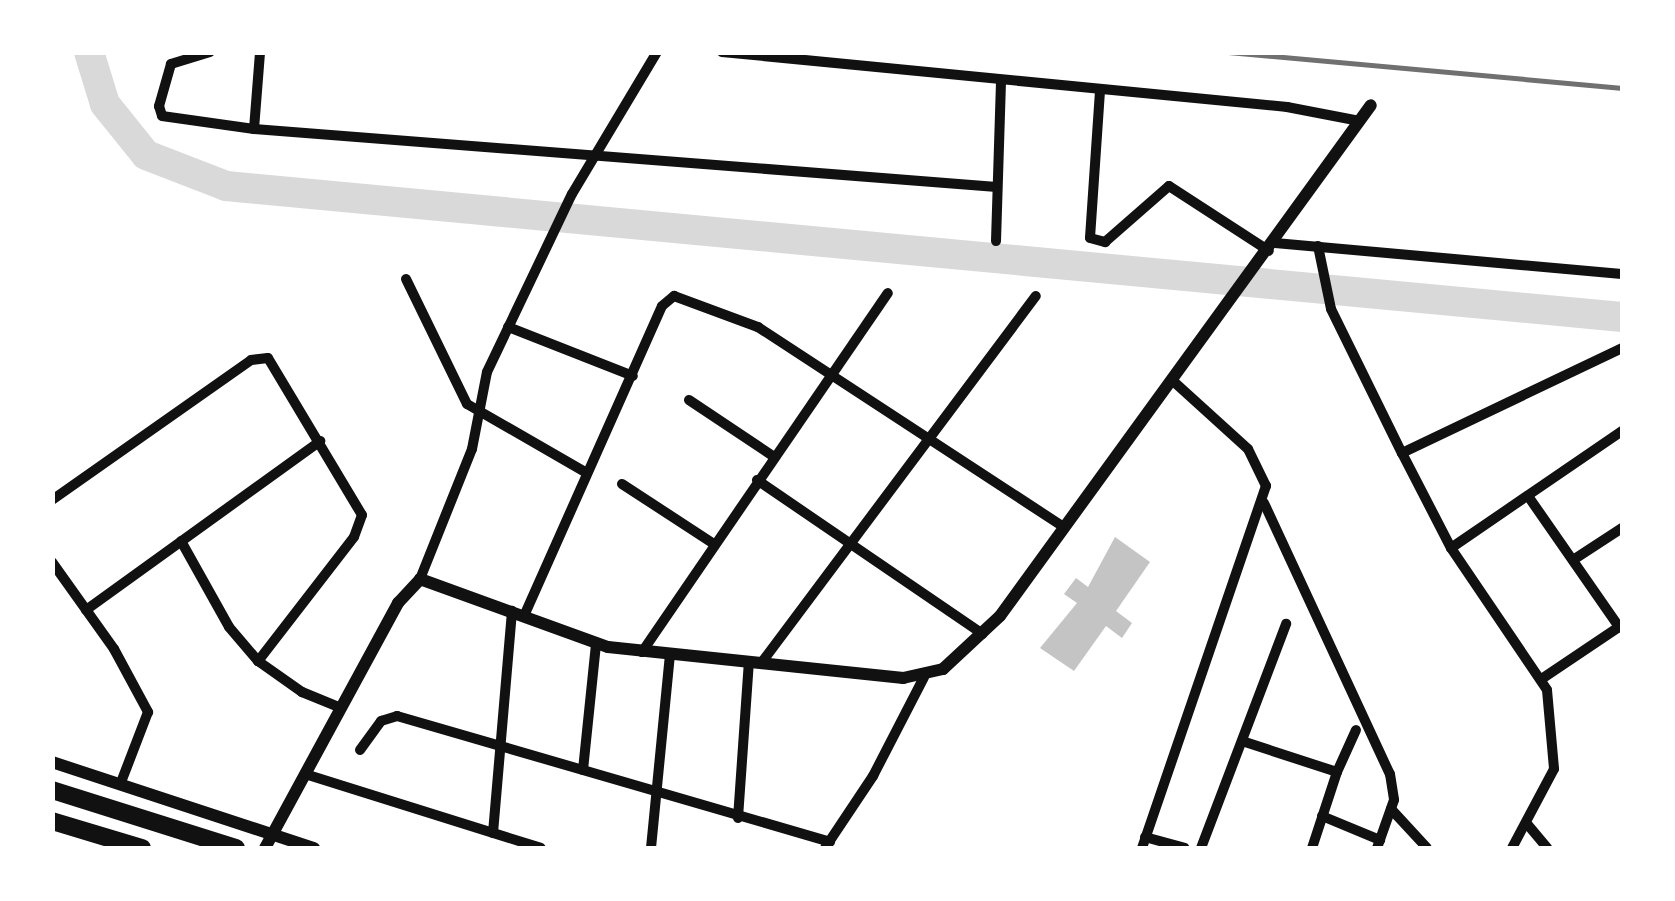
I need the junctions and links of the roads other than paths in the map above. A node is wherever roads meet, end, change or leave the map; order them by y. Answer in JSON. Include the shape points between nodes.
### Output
{"nodes":[{"id":1,"x":210,"y":52,"type":"edge"},
{"id":2,"x":260,"y":52,"type":"edge"},
{"id":3,"x":657,"y":52,"type":"edge"},
{"id":4,"x":722,"y":52,"type":"edge"},
{"id":5,"x":1001,"y":82,"type":"junction"},
{"id":6,"x":1100,"y":91,"type":"junction"},
{"id":7,"x":1371,"y":105,"type":"dead end"},
{"id":8,"x":1360,"y":120,"type":"junction"},
{"id":9,"x":254,"y":129,"type":"junction"},
{"id":10,"x":598,"y":152,"type":"junction"},
{"id":11,"x":997,"y":187,"type":"junction"},
{"id":12,"x":996,"y":241,"type":"dead end"},
{"id":13,"x":1318,"y":246,"type":"junction"},
{"id":14,"x":1272,"y":247,"type":"junction"},
{"id":15,"x":1622,"y":274,"type":"edge"},
{"id":16,"x":406,"y":279,"type":"dead end"},
{"id":17,"x":888,"y":293,"type":"dead end"},
{"id":18,"x":1036,"y":296,"type":"dead end"},
{"id":19,"x":508,"y":328,"type":"junction"},
{"id":20,"x":1622,"y":348,"type":"edge"},
{"id":21,"x":833,"y":373,"type":"junction"},
{"id":22,"x":632,"y":376,"type":"junction"},
{"id":23,"x":1172,"y":380,"type":"junction"},
{"id":24,"x":689,"y":400,"type":"dead end"},
{"id":25,"x":477,"y":412,"type":"junction"},
{"id":26,"x":1622,"y":432,"type":"edge"},
{"id":27,"x":931,"y":438,"type":"junction"},
{"id":28,"x":320,"y":441,"type":"junction"},
{"id":29,"x":1402,"y":454,"type":"junction"},
{"id":30,"x":774,"y":456,"type":"junction"},
{"id":31,"x":587,"y":473,"type":"junction"},
{"id":32,"x":757,"y":480,"type":"junction"},
{"id":33,"x":622,"y":484,"type":"dead end"},
{"id":34,"x":1528,"y":496,"type":"junction"},
{"id":35,"x":52,"y":500,"type":"edge"},
{"id":36,"x":1264,"y":503,"type":"junction"},
{"id":37,"x":1064,"y":527,"type":"junction"},
{"id":38,"x":1622,"y":528,"type":"edge"},
{"id":39,"x":182,"y":541,"type":"junction"},
{"id":40,"x":714,"y":544,"type":"junction"},
{"id":41,"x":852,"y":544,"type":"junction"},
{"id":42,"x":1451,"y":548,"type":"junction"},
{"id":43,"x":1572,"y":560,"type":"junction"},
{"id":44,"x":52,"y":562,"type":"edge"},
{"id":45,"x":420,"y":578,"type":"junction"},
{"id":46,"x":86,"y":610,"type":"junction"},
{"id":47,"x":518,"y":614,"type":"junction"},
{"id":48,"x":1286,"y":624,"type":"dead end"},
{"id":49,"x":1621,"y":626,"type":"edge"},
{"id":50,"x":983,"y":634,"type":"junction"},
{"id":51,"x":596,"y":644,"type":"junction"},
{"id":52,"x":642,"y":652,"type":"junction"},
{"id":53,"x":670,"y":654,"type":"junction"},
{"id":54,"x":258,"y":660,"type":"junction"},
{"id":55,"x":756,"y":661,"type":"junction"},
{"id":56,"x":924,"y":677,"type":"junction"},
{"id":57,"x":1543,"y":678,"type":"junction"},
{"id":58,"x":341,"y":708,"type":"junction"},
{"id":59,"x":1356,"y":730,"type":"dead end"},
{"id":60,"x":1242,"y":741,"type":"junction"},
{"id":61,"x":502,"y":745,"type":"junction"},
{"id":62,"x":360,"y":750,"type":"dead end"},
{"id":63,"x":52,"y":762,"type":"edge"},
{"id":64,"x":583,"y":770,"type":"junction"},
{"id":65,"x":1337,"y":772,"type":"junction"},
{"id":66,"x":305,"y":774,"type":"junction"},
{"id":67,"x":120,"y":785,"type":"junction"},
{"id":68,"x":52,"y":790,"type":"edge"},
{"id":69,"x":658,"y":794,"type":"junction"},
{"id":70,"x":1391,"y":809,"type":"junction"},
{"id":71,"x":1322,"y":816,"type":"junction"},
{"id":72,"x":738,"y":818,"type":"junction"},
{"id":73,"x":52,"y":822,"type":"edge"},
{"id":74,"x":1528,"y":826,"type":"junction"},
{"id":75,"x":493,"y":834,"type":"junction"},
{"id":76,"x":268,"y":842,"type":"edge"},
{"id":77,"x":1144,"y":843,"type":"edge"},
{"id":78,"x":1378,"y":844,"type":"edge"},
{"id":79,"x":827,"y":845,"type":"edge"},
{"id":80,"x":142,"y":848,"type":"edge"},
{"id":81,"x":236,"y":848,"type":"edge"},
{"id":82,"x":314,"y":848,"type":"edge"},
{"id":83,"x":540,"y":848,"type":"edge"},
{"id":84,"x":652,"y":848,"type":"edge"},
{"id":85,"x":1185,"y":848,"type":"edge"},
{"id":86,"x":1202,"y":848,"type":"edge"},
{"id":87,"x":1312,"y":848,"type":"edge"},
{"id":88,"x":1427,"y":848,"type":"edge"},
{"id":89,"x":1512,"y":848,"type":"edge"},
{"id":90,"x":1547,"y":848,"type":"edge"}],
"edges":[{"from":1,"to":9,"type":"street","via":[[171,64],[158,106],[162,116]]},
{"from":2,"to":9,"type":"street"},
{"from":3,"to":10,"type":"street"},
{"from":4,"to":5,"type":"street"},
{"from":5,"to":6,"type":"street"},
{"from":5,"to":11,"type":"street"},
{"from":6,"to":8,"type":"street","via":[[1287,106]]},
{"from":6,"to":14,"type":"street","via":[[1090,238],[1104,242],[1168,186]]},
{"from":7,"to":8,"type":"street"},
{"from":8,"to":14,"type":"street"},
{"from":9,"to":10,"type":"street"},
{"from":10,"to":11,"type":"street"},
{"from":10,"to":19,"type":"street"},
{"from":11,"to":12,"type":"street"},
{"from":13,"to":14,"type":"street"},
{"from":13,"to":15,"type":"street"},
{"from":13,"to":29,"type":"street","via":[[1331,309]]},
{"from":14,"to":23,"type":"street"},
{"from":16,"to":25,"type":"street","via":[[461,396]]},
{"from":17,"to":21,"type":"street"},
{"from":18,"to":27,"type":"street"},
{"from":19,"to":22,"type":"street"},
{"from":19,"to":25,"type":"street","via":[[481,386]]},
{"from":20,"to":29,"type":"street"},
{"from":21,"to":22,"type":"street","via":[[737,317],[674,296],[662,306]]},
{"from":21,"to":27,"type":"street"},
{"from":21,"to":30,"type":"street"},
{"from":22,"to":31,"type":"street"},
{"from":23,"to":36,"type":"street","via":[[1258,462]]},
{"from":23,"to":37,"type":"street"},
{"from":24,"to":30,"type":"street"},
{"from":25,"to":31,"type":"street"},
{"from":25,"to":45,"type":"street","via":[[472,449]]},
{"from":26,"to":34,"type":"street"},
{"from":27,"to":37,"type":"street"},
{"from":27,"to":41,"type":"street"},
{"from":28,"to":35,"type":"street","via":[[277,370],[261,356]]},
{"from":28,"to":39,"type":"street"},
{"from":28,"to":54,"type":"street","via":[[359,506],[362,523]]},
{"from":29,"to":42,"type":"street"},
{"from":30,"to":32,"type":"street"},
{"from":31,"to":47,"type":"street"},
{"from":32,"to":40,"type":"street"},
{"from":32,"to":41,"type":"street"},
{"from":33,"to":40,"type":"street"},
{"from":34,"to":42,"type":"street"},
{"from":34,"to":43,"type":"street"},
{"from":36,"to":70,"type":"street","via":[[1390,774]]},
{"from":36,"to":77,"type":"street","via":[[1190,695]]},
{"from":37,"to":50,"type":"street"},
{"from":38,"to":43,"type":"street"},
{"from":39,"to":46,"type":"street"},
{"from":39,"to":54,"type":"street","via":[[229,627]]},
{"from":40,"to":52,"type":"street"},
{"from":41,"to":50,"type":"street"},
{"from":41,"to":55,"type":"street"},
{"from":42,"to":57,"type":"street"},
{"from":43,"to":49,"type":"street"},
{"from":44,"to":46,"type":"street"},
{"from":45,"to":47,"type":"street"},
{"from":45,"to":58,"type":"street","via":[[398,603]]},
{"from":46,"to":67,"type":"street","via":[[148,712]]},
{"from":47,"to":51,"type":"street"},
{"from":47,"to":61,"type":"street"},
{"from":48,"to":60,"type":"street"},
{"from":49,"to":57,"type":"street"},
{"from":50,"to":56,"type":"street"},
{"from":51,"to":52,"type":"street"},
{"from":51,"to":64,"type":"street"},
{"from":52,"to":53,"type":"street"},
{"from":53,"to":55,"type":"street"},
{"from":53,"to":69,"type":"street"},
{"from":54,"to":58,"type":"street","via":[[302,692]]},
{"from":55,"to":56,"type":"street"},
{"from":55,"to":72,"type":"street"},
{"from":56,"to":79,"type":"street","via":[[874,776]]},
{"from":57,"to":74,"type":"street","via":[[1554,770]]},
{"from":58,"to":66,"type":"street"},
{"from":59,"to":65,"type":"street"},
{"from":60,"to":65,"type":"street"},
{"from":60,"to":86,"type":"street"},
{"from":61,"to":62,"type":"street","via":[[392,716]]},
{"from":61,"to":64,"type":"street"},
{"from":61,"to":75,"type":"street"},
{"from":63,"to":67,"type":"street"},
{"from":64,"to":69,"type":"street"},
{"from":65,"to":71,"type":"street"},
{"from":66,"to":75,"type":"street"},
{"from":66,"to":76,"type":"street"},
{"from":67,"to":76,"type":"street"},
{"from":68,"to":81,"type":"highway"},
{"from":69,"to":72,"type":"street"},
{"from":69,"to":84,"type":"street"},
{"from":70,"to":78,"type":"street"},
{"from":70,"to":88,"type":"street"},
{"from":71,"to":78,"type":"street"},
{"from":71,"to":87,"type":"street"},
{"from":72,"to":79,"type":"street"},
{"from":73,"to":80,"type":"highway"},
{"from":74,"to":89,"type":"street"},
{"from":74,"to":90,"type":"street"},
{"from":75,"to":83,"type":"street"},
{"from":76,"to":82,"type":"street"},
{"from":77,"to":85,"type":"street"}]}
